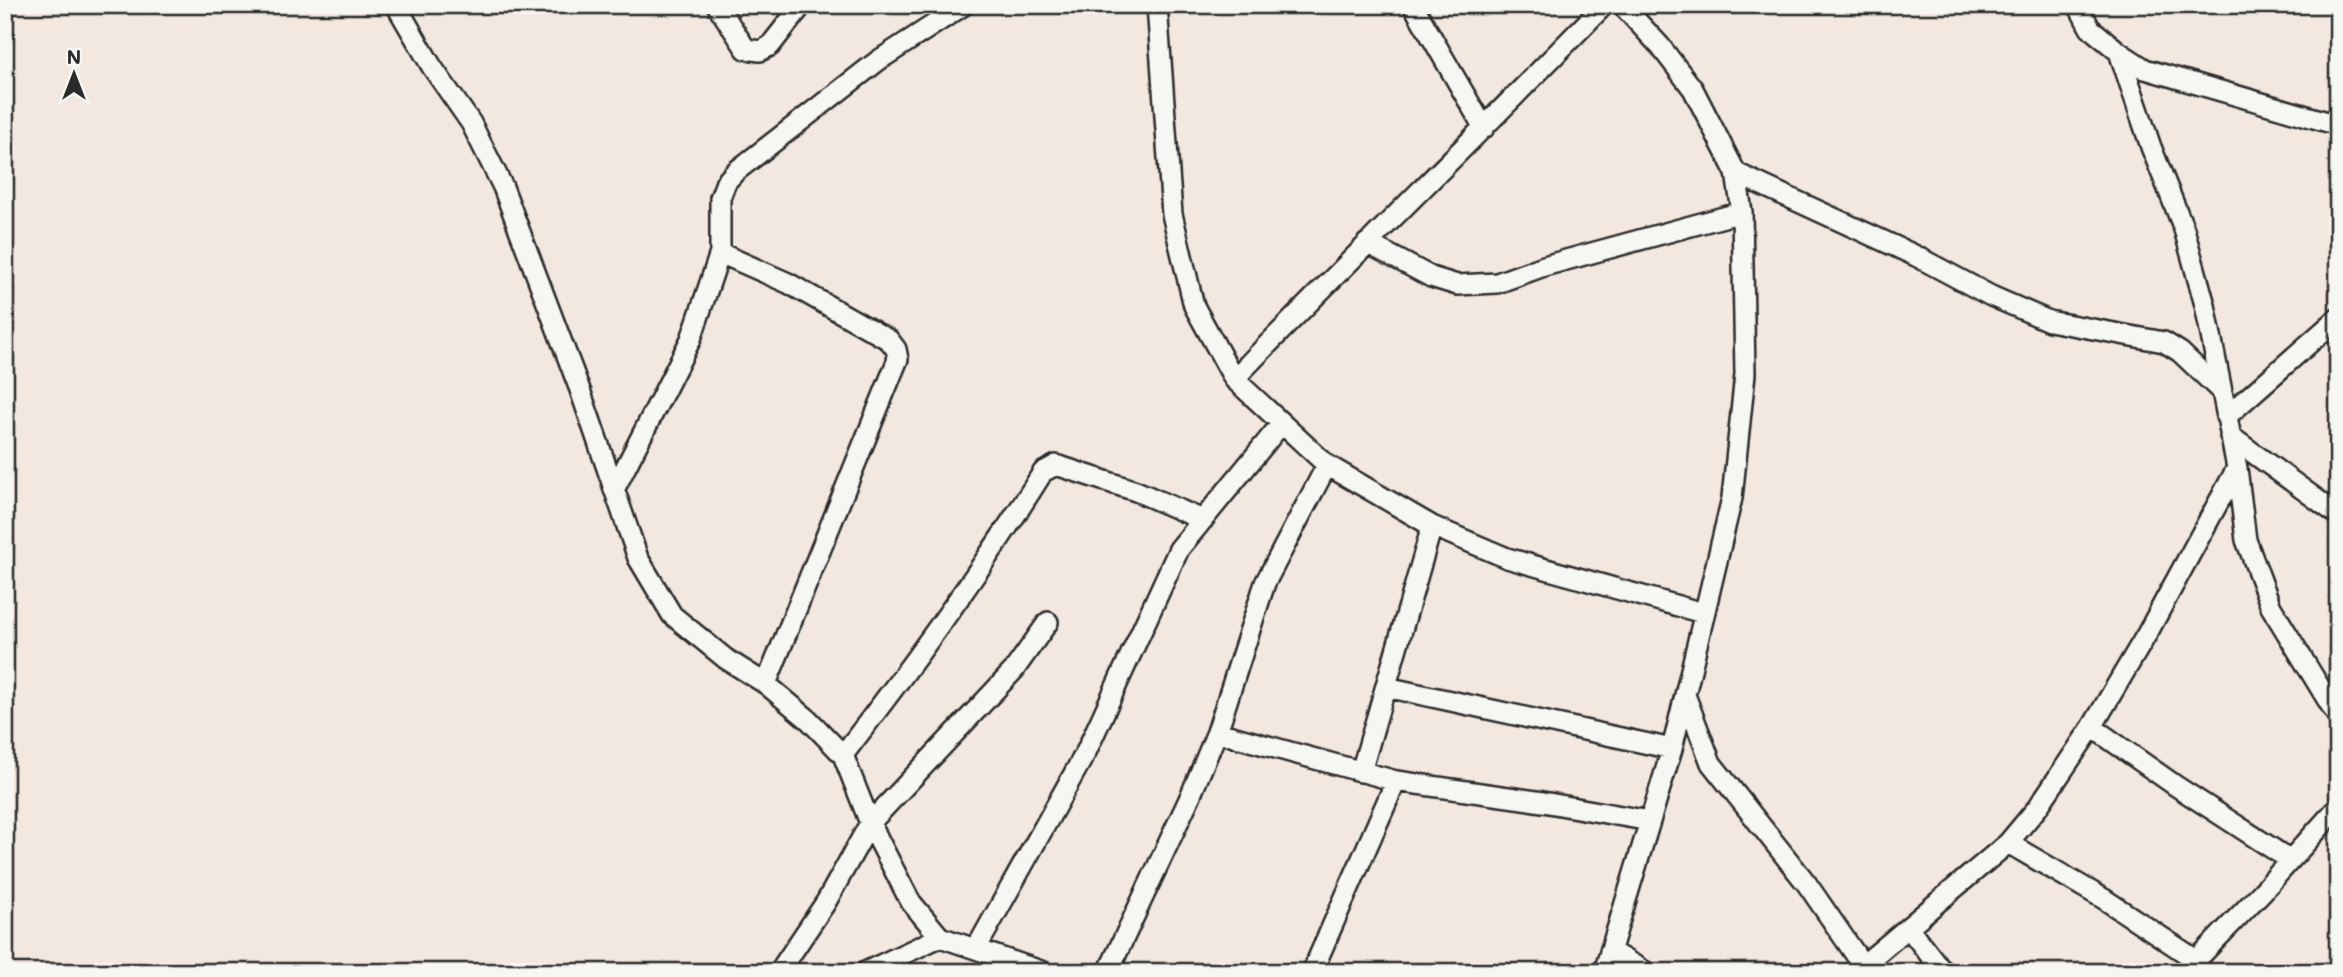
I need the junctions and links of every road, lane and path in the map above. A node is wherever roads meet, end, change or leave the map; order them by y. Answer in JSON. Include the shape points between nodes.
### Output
{"nodes":[{"id":1,"x":397,"y":5,"type":"edge"},
{"id":2,"x":717,"y":5,"type":"edge"},
{"id":3,"x":802,"y":5,"type":"edge"},
{"id":4,"x":1157,"y":5,"type":"edge"},
{"id":5,"x":1413,"y":5,"type":"edge"},
{"id":6,"x":1604,"y":5,"type":"edge"},
{"id":7,"x":1622,"y":5,"type":"edge"},
{"id":8,"x":2078,"y":5,"type":"edge"},
{"id":9,"x":960,"y":6,"type":"edge"},
{"id":10,"x":2119,"y":52,"type":"junction"},
{"id":11,"x":2338,"y":125,"type":"edge"},
{"id":12,"x":1484,"y":128,"type":"junction"},
{"id":13,"x":1737,"y":173,"type":"junction"},
{"id":14,"x":1742,"y":212,"type":"junction"},
{"id":15,"x":1367,"y":243,"type":"junction"},
{"id":16,"x":720,"y":253,"type":"junction"},
{"id":17,"x":2338,"y":317,"type":"edge"},
{"id":18,"x":1234,"y":379,"type":"junction"},
{"id":19,"x":2220,"y":390,"type":"junction"},
{"id":20,"x":1282,"y":424,"type":"junction"},
{"id":21,"x":2228,"y":426,"type":"junction"},
{"id":22,"x":1327,"y":465,"type":"junction"},
{"id":23,"x":2237,"y":468,"type":"junction"},
{"id":24,"x":614,"y":490,"type":"junction"},
{"id":25,"x":2338,"y":515,"type":"edge"},
{"id":26,"x":1203,"y":520,"type":"junction"},
{"id":27,"x":1432,"y":527,"type":"junction"},
{"id":28,"x":1703,"y":613,"type":"junction"},
{"id":29,"x":1048,"y":622,"type":"dead end"},
{"id":30,"x":766,"y":684,"type":"junction"},
{"id":31,"x":1386,"y":687,"type":"junction"},
{"id":32,"x":1685,"y":695,"type":"junction"},
{"id":33,"x":2338,"y":717,"type":"edge"},
{"id":34,"x":2092,"y":727,"type":"junction"},
{"id":35,"x":1217,"y":732,"type":"junction"},
{"id":36,"x":1672,"y":750,"type":"junction"},
{"id":37,"x":843,"y":755,"type":"junction"},
{"id":38,"x":1361,"y":772,"type":"junction"},
{"id":39,"x":1396,"y":781,"type":"junction"},
{"id":40,"x":2338,"y":807,"type":"edge"},
{"id":41,"x":1650,"y":821,"type":"junction"},
{"id":42,"x":870,"y":822,"type":"junction"},
{"id":43,"x":2008,"y":843,"type":"junction"},
{"id":44,"x":2290,"y":860,"type":"junction"},
{"id":45,"x":1908,"y":927,"type":"junction"},
{"id":46,"x":940,"y":937,"type":"junction"},
{"id":47,"x":976,"y":949,"type":"junction"},
{"id":48,"x":1610,"y":950,"type":"junction"},
{"id":49,"x":2191,"y":966,"type":"edge"},
{"id":50,"x":1859,"y":968,"type":"edge"},
{"id":51,"x":779,"y":972,"type":"edge"},
{"id":52,"x":866,"y":972,"type":"edge"},
{"id":53,"x":1044,"y":972,"type":"edge"},
{"id":54,"x":1108,"y":972,"type":"edge"},
{"id":55,"x":1312,"y":972,"type":"edge"},
{"id":56,"x":1604,"y":972,"type":"edge"},
{"id":57,"x":1646,"y":972,"type":"edge"},
{"id":58,"x":1943,"y":972,"type":"edge"}],
"edges":[{"from":1,"to":24,"type":"street","via":[[471,123],[503,187]]},
{"from":2,"to":3,"type":"street","via":[[747,49],[760,51],[770,46]]},
{"from":4,"to":18,"type":"street","via":[[1172,214],[1194,306]]},
{"from":5,"to":12,"type":"street"},
{"from":6,"to":12,"type":"street"},
{"from":7,"to":13,"type":"street","via":[[1693,89]]},
{"from":8,"to":10,"type":"street","via":[[2090,28]]},
{"from":9,"to":16,"type":"street","via":[[879,60],[735,172],[720,198]]},
{"from":10,"to":11,"type":"street","via":[[2145,69]]},
{"from":10,"to":19,"type":"street","via":[[2184,229],[2205,305]]},
{"from":12,"to":15,"type":"street"},
{"from":13,"to":14,"type":"street"},
{"from":13,"to":19,"type":"street","via":[[2049,321],[2164,342]]},
{"from":14,"to":15,"type":"street","via":[[1497,283],[1457,285],[1431,277]]},
{"from":14,"to":28,"type":"street","via":[[1745,374],[1732,498]]},
{"from":15,"to":18,"type":"street"},
{"from":16,"to":24,"type":"street","via":[[691,339]]},
{"from":16,"to":30,"type":"street","via":[[788,283],[889,340],[898,359]]},
{"from":17,"to":21,"type":"street"},
{"from":18,"to":20,"type":"street"},
{"from":19,"to":21,"type":"street"},
{"from":20,"to":22,"type":"street"},
{"from":20,"to":26,"type":"street"},
{"from":21,"to":23,"type":"street"},
{"from":21,"to":25,"type":"street"},
{"from":22,"to":27,"type":"street"},
{"from":22,"to":35,"type":"street","via":[[1265,583]]},
{"from":23,"to":33,"type":"street","via":[[2246,540],[2272,607]]},
{"from":23,"to":34,"type":"street"},
{"from":24,"to":30,"type":"street","via":[[638,558],[672,615],[726,659]]},
{"from":26,"to":37,"type":"street","via":[[1136,491],[1056,465],[1049,467],[931,640]]},
{"from":26,"to":47,"type":"street","via":[[1179,549],[1086,752]]},
{"from":27,"to":28,"type":"street","via":[[1507,558]]},
{"from":27,"to":31,"type":"street"},
{"from":28,"to":32,"type":"street"},
{"from":29,"to":42,"type":"street","via":[[1014,670]]},
{"from":30,"to":37,"type":"street"},
{"from":31,"to":36,"type":"street"},
{"from":31,"to":38,"type":"street"},
{"from":32,"to":36,"type":"street"},
{"from":32,"to":50,"type":"street","via":[[1711,763],[1807,884]]},
{"from":34,"to":43,"type":"street"},
{"from":34,"to":44,"type":"street"},
{"from":35,"to":38,"type":"street"},
{"from":35,"to":54,"type":"street"},
{"from":36,"to":41,"type":"street"},
{"from":37,"to":42,"type":"street"},
{"from":38,"to":39,"type":"street"},
{"from":39,"to":41,"type":"street"},
{"from":39,"to":55,"type":"street"},
{"from":40,"to":44,"type":"street"},
{"from":41,"to":48,"type":"street"},
{"from":42,"to":46,"type":"street","via":[[910,901]]},
{"from":42,"to":51,"type":"street","via":[[826,902]]},
{"from":43,"to":45,"type":"street"},
{"from":43,"to":49,"type":"street","via":[[2104,899]]},
{"from":44,"to":49,"type":"street"},
{"from":45,"to":50,"type":"street"},
{"from":45,"to":58,"type":"street"},
{"from":46,"to":47,"type":"street"},
{"from":46,"to":52,"type":"street"},
{"from":47,"to":53,"type":"street"},
{"from":48,"to":56,"type":"street"},
{"from":48,"to":57,"type":"street"}]}
